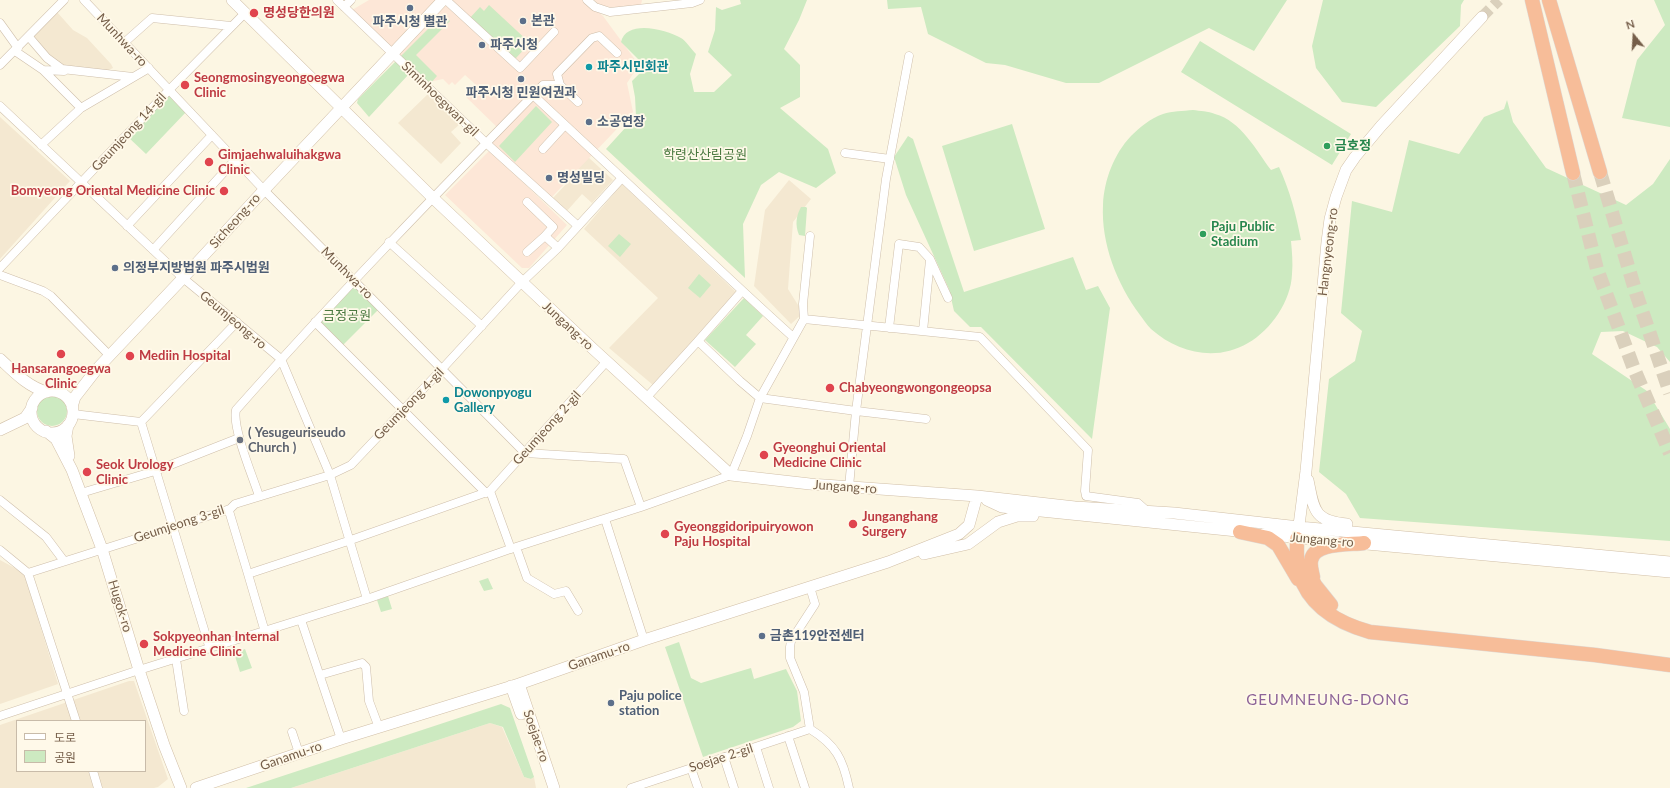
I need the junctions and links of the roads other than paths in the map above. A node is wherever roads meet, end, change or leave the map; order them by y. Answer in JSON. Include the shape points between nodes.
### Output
{"nodes":[{"id":1,"x":64,"y":0,"type":"edge"},
{"id":2,"x":84,"y":0,"type":"edge"},
{"id":3,"x":336,"y":0,"type":"edge"},
{"id":4,"x":351,"y":0,"type":"edge"},
{"id":5,"x":445,"y":0,"type":"edge"},
{"id":6,"x":587,"y":0,"type":"edge"},
{"id":7,"x":700,"y":0,"type":"edge"},
{"id":8,"x":1532,"y":0,"type":"edge"},
{"id":9,"x":1549,"y":0,"type":"edge"},
{"id":10,"x":239,"y":4,"type":"edge"},
{"id":11,"x":344,"y":7,"type":"junction"},
{"id":12,"x":1482,"y":17,"type":"tunnel mouth"},
{"id":13,"x":0,"y":24,"type":"edge"},
{"id":14,"x":231,"y":26,"type":"junction"},
{"id":15,"x":554,"y":32,"type":"dead end"},
{"id":16,"x":30,"y":37,"type":"junction"},
{"id":17,"x":125,"y":42,"type":"junction"},
{"id":18,"x":17,"y":49,"type":"junction"},
{"id":19,"x":617,"y":53,"type":"dead end"},
{"id":20,"x":393,"y":55,"type":"junction"},
{"id":21,"x":909,"y":56,"type":"dead end"},
{"id":22,"x":0,"y":65,"type":"edge"},
{"id":23,"x":149,"y":68,"type":"junction"},
{"id":24,"x":43,"y":70,"type":"junction"},
{"id":25,"x":69,"y":70,"type":"junction"},
{"id":26,"x":133,"y":77,"type":"junction"},
{"id":27,"x":560,"y":85,"type":"junction"},
{"id":28,"x":169,"y":90,"type":"junction"},
{"id":29,"x":533,"y":95,"type":"junction"},
{"id":30,"x":578,"y":102,"type":"dead end"},
{"id":31,"x":0,"y":106,"type":"edge"},
{"id":32,"x":81,"y":108,"type":"junction"},
{"id":33,"x":340,"y":108,"type":"junction"},
{"id":34,"x":564,"y":125,"type":"junction"},
{"id":35,"x":212,"y":135,"type":"junction"},
{"id":36,"x":486,"y":143,"type":"junction"},
{"id":37,"x":41,"y":145,"type":"junction"},
{"id":38,"x":543,"y":148,"type":"dead end"},
{"id":39,"x":845,"y":153,"type":"dead end"},
{"id":40,"x":235,"y":160,"type":"junction"},
{"id":41,"x":890,"y":160,"type":"junction"},
{"id":42,"x":1600,"y":172,"type":"tunnel mouth"},
{"id":43,"x":1573,"y":173,"type":"tunnel mouth"},
{"id":44,"x":622,"y":178,"type":"junction"},
{"id":45,"x":81,"y":182,"type":"junction"},
{"id":46,"x":264,"y":190,"type":"junction"},
{"id":47,"x":432,"y":198,"type":"junction"},
{"id":48,"x":528,"y":202,"type":"dead end"},
{"id":49,"x":127,"y":226,"type":"junction"},
{"id":50,"x":578,"y":226,"type":"junction"},
{"id":51,"x":545,"y":236,"type":"junction"},
{"id":52,"x":810,"y":236,"type":"dead end"},
{"id":53,"x":389,"y":242,"type":"junction"},
{"id":54,"x":558,"y":248,"type":"junction"},
{"id":55,"x":153,"y":250,"type":"junction"},
{"id":56,"x":527,"y":252,"type":"dead end"},
{"id":57,"x":930,"y":259,"type":"junction"},
{"id":58,"x":0,"y":268,"type":"edge"},
{"id":59,"x":0,"y":275,"type":"edge"},
{"id":60,"x":183,"y":278,"type":"junction"},
{"id":61,"x":354,"y":280,"type":"junction"},
{"id":62,"x":522,"y":282,"type":"junction"},
{"id":63,"x":742,"y":291,"type":"junction"},
{"id":64,"x":948,"y":298,"type":"dead end"},
{"id":65,"x":804,"y":319,"type":"junction"},
{"id":66,"x":237,"y":322,"type":"junction"},
{"id":67,"x":315,"y":322,"type":"junction"},
{"id":68,"x":867,"y":325,"type":"junction"},
{"id":69,"x":482,"y":326,"type":"junction"},
{"id":70,"x":889,"y":328,"type":"junction"},
{"id":71,"x":923,"y":331,"type":"junction"},
{"id":72,"x":793,"y":337,"type":"junction"},
{"id":73,"x":698,"y":341,"type":"junction"},
{"id":74,"x":110,"y":356,"type":"junction"},
{"id":75,"x":0,"y":359,"type":"edge"},
{"id":76,"x":281,"y":359,"type":"junction"},
{"id":77,"x":607,"y":361,"type":"junction"},
{"id":78,"x":442,"y":369,"type":"junction"},
{"id":79,"x":96,"y":370,"type":"junction"},
{"id":80,"x":18,"y":376,"type":"junction"},
{"id":81,"x":47,"y":392,"type":"junction"},
{"id":82,"x":58,"y":392,"type":"junction"},
{"id":83,"x":647,"y":397,"type":"junction"},
{"id":84,"x":760,"y":398,"type":"junction"},
{"id":85,"x":32,"y":407,"type":"junction"},
{"id":86,"x":402,"y":410,"type":"junction"},
{"id":87,"x":856,"y":411,"type":"junction"},
{"id":88,"x":71,"y":415,"type":"junction"},
{"id":89,"x":926,"y":419,"type":"dead end"},
{"id":90,"x":141,"y":422,"type":"junction"},
{"id":91,"x":42,"y":429,"type":"junction"},
{"id":92,"x":0,"y":431,"type":"edge"},
{"id":93,"x":239,"y":438,"type":"junction"},
{"id":94,"x":525,"y":453,"type":"junction"},
{"id":95,"x":72,"y":470,"type":"junction"},
{"id":96,"x":155,"y":470,"type":"junction"},
{"id":97,"x":1306,"y":471,"type":"junction"},
{"id":98,"x":330,"y":475,"type":"junction"},
{"id":99,"x":731,"y":475,"type":"junction"},
{"id":100,"x":849,"y":487,"type":"junction"},
{"id":101,"x":488,"y":492,"type":"junction"},
{"id":102,"x":81,"y":493,"type":"junction"},
{"id":103,"x":259,"y":496,"type":"junction"},
{"id":104,"x":977,"y":496,"type":"junction"},
{"id":105,"x":0,"y":500,"type":"edge"},
{"id":106,"x":641,"y":507,"type":"junction"},
{"id":107,"x":230,"y":509,"type":"junction"},
{"id":108,"x":1147,"y":511,"type":"junction"},
{"id":109,"x":1084,"y":516,"type":"junction"},
{"id":110,"x":605,"y":519,"type":"junction"},
{"id":111,"x":172,"y":527,"type":"junction"},
{"id":112,"x":1240,"y":532,"type":"junction"},
{"id":113,"x":1298,"y":533,"type":"junction"},
{"id":114,"x":1450,"y":540,"type":"junction"},
{"id":115,"x":348,"y":541,"type":"junction"},
{"id":116,"x":1364,"y":543,"type":"junction"},
{"id":117,"x":514,"y":548,"type":"junction"},
{"id":118,"x":102,"y":549,"type":"junction"},
{"id":119,"x":0,"y":550,"type":"edge"},
{"id":120,"x":64,"y":561,"type":"junction"},
{"id":121,"x":888,"y":562,"type":"junction"},
{"id":122,"x":1670,"y":562,"type":"edge"},
{"id":123,"x":1670,"y":572,"type":"edge"},
{"id":124,"x":28,"y":573,"type":"junction"},
{"id":125,"x":248,"y":574,"type":"junction"},
{"id":126,"x":810,"y":587,"type":"junction"},
{"id":127,"x":1311,"y":587,"type":"junction"},
{"id":128,"x":367,"y":599,"type":"junction"},
{"id":129,"x":578,"y":611,"type":"dead end"},
{"id":130,"x":301,"y":620,"type":"junction"},
{"id":131,"x":264,"y":632,"type":"junction"},
{"id":132,"x":644,"y":640,"type":"junction"},
{"id":133,"x":210,"y":649,"type":"junction"},
{"id":134,"x":1670,"y":658,"type":"edge"},
{"id":135,"x":176,"y":659,"type":"junction"},
{"id":136,"x":1670,"y":665,"type":"edge"},
{"id":137,"x":139,"y":670,"type":"junction"},
{"id":138,"x":320,"y":675,"type":"junction"},
{"id":139,"x":515,"y":685,"type":"junction"},
{"id":140,"x":67,"y":693,"type":"junction"},
{"id":141,"x":184,"y":711,"type":"dead end"},
{"id":142,"x":0,"y":716,"type":"edge"},
{"id":143,"x":76,"y":720,"type":"edge"},
{"id":144,"x":378,"y":725,"type":"dead end"},
{"id":145,"x":810,"y":729,"type":"junction"},
{"id":146,"x":292,"y":732,"type":"dead end"},
{"id":147,"x":788,"y":736,"type":"junction"},
{"id":148,"x":342,"y":739,"type":"junction"},
{"id":149,"x":756,"y":747,"type":"junction"},
{"id":150,"x":299,"y":753,"type":"junction"},
{"id":151,"x":724,"y":757,"type":"junction"},
{"id":152,"x":691,"y":768,"type":"junction"},
{"id":153,"x":93,"y":772,"type":"edge"},
{"id":154,"x":98,"y":788,"type":"edge"},
{"id":155,"x":181,"y":788,"type":"edge"},
{"id":156,"x":196,"y":788,"type":"edge"},
{"id":157,"x":547,"y":788,"type":"edge"},
{"id":158,"x":554,"y":788,"type":"edge"},
{"id":159,"x":631,"y":788,"type":"edge"},
{"id":160,"x":698,"y":788,"type":"edge"},
{"id":161,"x":734,"y":788,"type":"edge"},
{"id":162,"x":769,"y":788,"type":"edge"},
{"id":163,"x":805,"y":788,"type":"edge"},
{"id":164,"x":849,"y":788,"type":"edge"}],
"edges":[{"from":1,"to":16,"type":"street"},
{"from":2,"to":17,"type":"street","name":"Munhwa-ro"},
{"from":3,"to":11,"type":"street","name":"Siminhoegwan-gil"},
{"from":4,"to":11,"type":"street"},
{"from":5,"to":15,"type":"street","via":[[520,68]]},
{"from":5,"to":20,"type":"street","name":"Sicheong-ro"},
{"from":6,"to":7,"type":"street","via":[[595,7],[610,12]]},
{"from":8,"to":43,"type":"highway"},
{"from":9,"to":42,"type":"highway"},
{"from":10,"to":14,"type":"street","name":"Geumjeong 14-gil"},
{"from":10,"to":33,"type":"street","name":"Jungang-ro"},
{"from":11,"to":20,"type":"street","name":"Siminhoegwan-gil"},
{"from":12,"to":97,"type":"street","name":"Hangnyeong-ro","via":[[1367,142],[1341,182],[1330,218],[1327,242]]},
{"from":13,"to":18,"type":"street"},
{"from":14,"to":17,"type":"street","via":[[152,18]]},
{"from":14,"to":28,"type":"street","name":"Geumjeong 14-gil"},
{"from":16,"to":18,"type":"street"},
{"from":16,"to":25,"type":"street","via":[[47,58],[57,66]]},
{"from":17,"to":23,"type":"street","name":"Munhwa-ro"},
{"from":18,"to":22,"type":"street"},
{"from":18,"to":24,"type":"street"},
{"from":19,"to":27,"type":"street","via":[[599,36],[592,38],[557,74]]},
{"from":20,"to":33,"type":"street","name":"Sicheong-ro"},
{"from":20,"to":36,"type":"street","name":"Siminhoegwan-gil"},
{"from":21,"to":41,"type":"street"},
{"from":23,"to":26,"type":"street"},
{"from":23,"to":28,"type":"street","name":"Munhwa-ro"},
{"from":24,"to":25,"type":"street"},
{"from":24,"to":32,"type":"street"},
{"from":25,"to":26,"type":"street"},
{"from":26,"to":32,"type":"street"},
{"from":27,"to":29,"type":"street","via":[[543,84]]},
{"from":27,"to":30,"type":"street"},
{"from":28,"to":35,"type":"street","name":"Munhwa-ro"},
{"from":28,"to":45,"type":"street","name":"Geumjeong 14-gil"},
{"from":29,"to":34,"type":"street"},
{"from":29,"to":36,"type":"street"},
{"from":31,"to":37,"type":"street","name":"Geumjeong-ro"},
{"from":32,"to":37,"type":"street"},
{"from":33,"to":46,"type":"street","name":"Sicheong-ro"},
{"from":33,"to":47,"type":"street","name":"Jungang-ro"},
{"from":34,"to":38,"type":"street"},
{"from":34,"to":44,"type":"street"},
{"from":35,"to":40,"type":"street","name":"Munhwa-ro"},
{"from":35,"to":49,"type":"street"},
{"from":36,"to":47,"type":"street"},
{"from":36,"to":50,"type":"street","name":"Siminhoegwan-gil"},
{"from":37,"to":45,"type":"street","name":"Geumjeong-ro"},
{"from":39,"to":41,"type":"street"},
{"from":40,"to":46,"type":"street","name":"Munhwa-ro"},
{"from":40,"to":55,"type":"street"},
{"from":41,"to":68,"type":"street"},
{"from":44,"to":50,"type":"street","name":"Geumjeong 4-gil"},
{"from":44,"to":63,"type":"street"},
{"from":45,"to":49,"type":"street","name":"Geumjeong-ro"},
{"from":45,"to":58,"type":"street","name":"Geumjeong 14-gil"},
{"from":46,"to":60,"type":"street","name":"Sicheong-ro"},
{"from":46,"to":61,"type":"street","name":"Munhwa-ro"},
{"from":47,"to":53,"type":"street"},
{"from":47,"to":62,"type":"street","name":"Jungang-ro"},
{"from":48,"to":51,"type":"street","via":[[553,227]]},
{"from":49,"to":55,"type":"street","name":"Geumjeong-ro"},
{"from":50,"to":54,"type":"street","name":"Geumjeong 4-gil"},
{"from":51,"to":54,"type":"street"},
{"from":51,"to":56,"type":"street"},
{"from":52,"to":65,"type":"street","via":[[803,304]]},
{"from":53,"to":61,"type":"street"},
{"from":53,"to":69,"type":"street"},
{"from":54,"to":62,"type":"street","name":"Geumjeong 4-gil"},
{"from":55,"to":60,"type":"street","name":"Geumjeong-ro"},
{"from":57,"to":64,"type":"street"},
{"from":57,"to":70,"type":"street","via":[[919,247],[899,244]]},
{"from":57,"to":71,"type":"street"},
{"from":59,"to":74,"type":"street","via":[[51,296]]},
{"from":60,"to":66,"type":"street","name":"Geumjeong-ro"},
{"from":60,"to":74,"type":"street","name":"Sicheong-ro"},
{"from":61,"to":67,"type":"street"},
{"from":61,"to":78,"type":"street","name":"Munhwa-ro"},
{"from":62,"to":69,"type":"street","name":"Geumjeong 4-gil"},
{"from":62,"to":77,"type":"street","name":"Jungang-ro"},
{"from":63,"to":72,"type":"street"},
{"from":63,"to":73,"type":"street"},
{"from":65,"to":68,"type":"street"},
{"from":65,"to":72,"type":"street"},
{"from":66,"to":76,"type":"street","name":"Geumjeong-ro"},
{"from":66,"to":90,"type":"street"},
{"from":67,"to":76,"type":"street"},
{"from":67,"to":86,"type":"street"},
{"from":68,"to":70,"type":"street"},
{"from":68,"to":87,"type":"street"},
{"from":69,"to":78,"type":"street","name":"Geumjeong 4-gil"},
{"from":70,"to":71,"type":"street"},
{"from":71,"to":108,"type":"street","via":[[980,337],[1088,450],[1084,492],[1086,496],[1138,503]]},
{"from":72,"to":84,"type":"street"},
{"from":73,"to":83,"type":"street"},
{"from":73,"to":84,"type":"street"},
{"from":74,"to":79,"type":"street","name":"Sicheong-ro"},
{"from":75,"to":80,"type":"street"},
{"from":76,"to":93,"type":"street","via":[[236,410]]},
{"from":76,"to":98,"type":"street","name":"Geumjeong-ro"},
{"from":77,"to":83,"type":"street","name":"Jungang-ro"},
{"from":77,"to":94,"type":"street","name":"Geumjeong 2-gil"},
{"from":78,"to":86,"type":"street","name":"Geumjeong 4-gil"},
{"from":78,"to":94,"type":"street","name":"Munhwa-ro"},
{"from":79,"to":82,"type":"street","via":[[68,390]]},
{"from":79,"to":88,"type":"street","via":[[75,397]]},
{"from":80,"to":81,"type":"street","via":[[38,390]]},
{"from":80,"to":85,"type":"street","via":[[31,396]]},
{"from":81,"to":82,"type":"street"},
{"from":81,"to":85,"type":"street","via":[[38,397]]},
{"from":82,"to":88,"type":"street","via":[[67,397]]},
{"from":83,"to":99,"type":"street","name":"Jungang-ro"},
{"from":84,"to":87,"type":"street"},
{"from":84,"to":99,"type":"street"},
{"from":85,"to":91,"type":"street","via":[[33,420]]},
{"from":85,"to":92,"type":"street","via":[[25,418]]},
{"from":86,"to":98,"type":"street","name":"Geumjeong 4-gil","via":[[351,465]]},
{"from":86,"to":101,"type":"street"},
{"from":87,"to":89,"type":"street"},
{"from":87,"to":100,"type":"street"},
{"from":88,"to":90,"type":"street"},
{"from":88,"to":91,"type":"street","via":[[58,431]]},
{"from":88,"to":95,"type":"street","via":[[66,436]]},
{"from":90,"to":96,"type":"street"},
{"from":91,"to":92,"type":"street","via":[[29,425]]},
{"from":91,"to":95,"type":"street","via":[[56,439]]},
{"from":93,"to":96,"type":"street"},
{"from":93,"to":103,"type":"street"},
{"from":94,"to":101,"type":"street","name":"Geumjeong 2-gil"},
{"from":94,"to":106,"type":"street","via":[[624,459]]},
{"from":95,"to":102,"type":"street","name":"Hugok-ro"},
{"from":96,"to":102,"type":"street"},
{"from":96,"to":111,"type":"street"},
{"from":97,"to":113,"type":"street","name":"Hangnyeong-ro"},
{"from":97,"to":114,"type":"street","via":[[1314,508],[1320,516],[1328,520],[1434,534]]},
{"from":98,"to":103,"type":"street","name":"Geumjeong 3-gil"},
{"from":98,"to":115,"type":"street","name":"Geumjeong-ro"},
{"from":99,"to":100,"type":"street","name":"Jungang-ro"},
{"from":99,"to":106,"type":"street"},
{"from":100,"to":104,"type":"street","name":"Jungang-ro"},
{"from":101,"to":115,"type":"street","name":"Geumjeong 2-gil"},
{"from":101,"to":117,"type":"street"},
{"from":102,"to":118,"type":"street","name":"Hugok-ro"},
{"from":103,"to":107,"type":"street","name":"Geumjeong 3-gil","via":[[235,504]]},
{"from":104,"to":108,"type":"street","name":"Jungang-ro","via":[[1075,507]]},
{"from":104,"to":109,"type":"street","name":"Jungang-ro","via":[[1002,507]]},
{"from":104,"to":121,"type":"street","name":"Ganamu-ro","via":[[969,525],[959,534]]},
{"from":105,"to":120,"type":"street","via":[[46,537]]},
{"from":106,"to":110,"type":"street"},
{"from":107,"to":111,"type":"street","name":"Geumjeong 3-gil"},
{"from":107,"to":125,"type":"street"},
{"from":108,"to":113,"type":"street","name":"Jungang-ro"},
{"from":109,"to":112,"type":"street","name":"Jungang-ro"},
{"from":109,"to":121,"type":"street","via":[[1017,516],[998,522],[968,544]]},
{"from":110,"to":117,"type":"street"},
{"from":110,"to":132,"type":"street"},
{"from":111,"to":118,"type":"street","name":"Geumjeong 3-gil"},
{"from":111,"to":133,"type":"street"},
{"from":112,"to":113,"type":"street","name":"Jungang-ro"},
{"from":112,"to":127,"type":"highway","via":[[1268,538],[1278,545],[1298,579]]},
{"from":113,"to":114,"type":"street","name":"Jungang-ro"},
{"from":113,"to":116,"type":"street","name":"Jungang-ro"},
{"from":113,"to":127,"type":"highway"},
{"from":114,"to":122,"type":"street","name":"Jungang-ro"},
{"from":115,"to":125,"type":"street","name":"Geumjeong 2-gil"},
{"from":115,"to":128,"type":"street","name":"Geumjeong-ro"},
{"from":116,"to":123,"type":"street","name":"Jungang-ro"},
{"from":116,"to":127,"type":"highway","via":[[1323,547],[1317,550],[1311,561]]},
{"from":117,"to":128,"type":"street"},
{"from":117,"to":129,"type":"street","via":[[527,578],[554,594],[566,591]]},
{"from":118,"to":120,"type":"street","name":"Geumjeong 3-gil"},
{"from":118,"to":137,"type":"street","name":"Hugok-ro"},
{"from":119,"to":124,"type":"street"},
{"from":120,"to":124,"type":"street","name":"Geumjeong 3-gil"},
{"from":121,"to":126,"type":"street","name":"Ganamu-ro"},
{"from":124,"to":140,"type":"street"},
{"from":125,"to":131,"type":"street"},
{"from":126,"to":132,"type":"street","name":"Ganamu-ro"},
{"from":126,"to":145,"type":"street","via":[[815,604],[791,641],[790,658],[804,692]]},
{"from":127,"to":134,"type":"highway","via":[[1332,606],[1362,623]]},
{"from":127,"to":136,"type":"highway","via":[[1315,602],[1334,618],[1370,632]]},
{"from":128,"to":130,"type":"street"},
{"from":130,"to":131,"type":"street"},
{"from":130,"to":138,"type":"street"},
{"from":131,"to":133,"type":"street"},
{"from":132,"to":139,"type":"street","name":"Ganamu-ro"},
{"from":133,"to":135,"type":"street"},
{"from":135,"to":137,"type":"street"},
{"from":135,"to":141,"type":"street"},
{"from":137,"to":140,"type":"street"},
{"from":137,"to":155,"type":"street","name":"Hugok-ro"},
{"from":138,"to":144,"type":"street","via":[[362,664],[366,667],[369,701]]},
{"from":138,"to":148,"type":"street"},
{"from":139,"to":148,"type":"street","name":"Ganamu-ro"},
{"from":139,"to":157,"type":"street"},
{"from":139,"to":158,"type":"street","name":"Soejae-ro"},
{"from":140,"to":142,"type":"street"},
{"from":140,"to":143,"type":"street"},
{"from":145,"to":147,"type":"street","name":"Soejae 2-gil"},
{"from":145,"to":164,"type":"street","via":[[822,736],[841,759]]},
{"from":146,"to":150,"type":"street"},
{"from":147,"to":149,"type":"street","name":"Soejae 2-gil"},
{"from":147,"to":163,"type":"street"},
{"from":148,"to":150,"type":"street","name":"Ganamu-ro"},
{"from":149,"to":151,"type":"street","name":"Soejae 2-gil"},
{"from":149,"to":162,"type":"street"},
{"from":150,"to":156,"type":"street","name":"Ganamu-ro"},
{"from":151,"to":152,"type":"street","name":"Soejae 2-gil"},
{"from":151,"to":161,"type":"street"},
{"from":152,"to":159,"type":"street","name":"Soejae 2-gil"},
{"from":152,"to":160,"type":"street"},
{"from":153,"to":154,"type":"street"}]}
